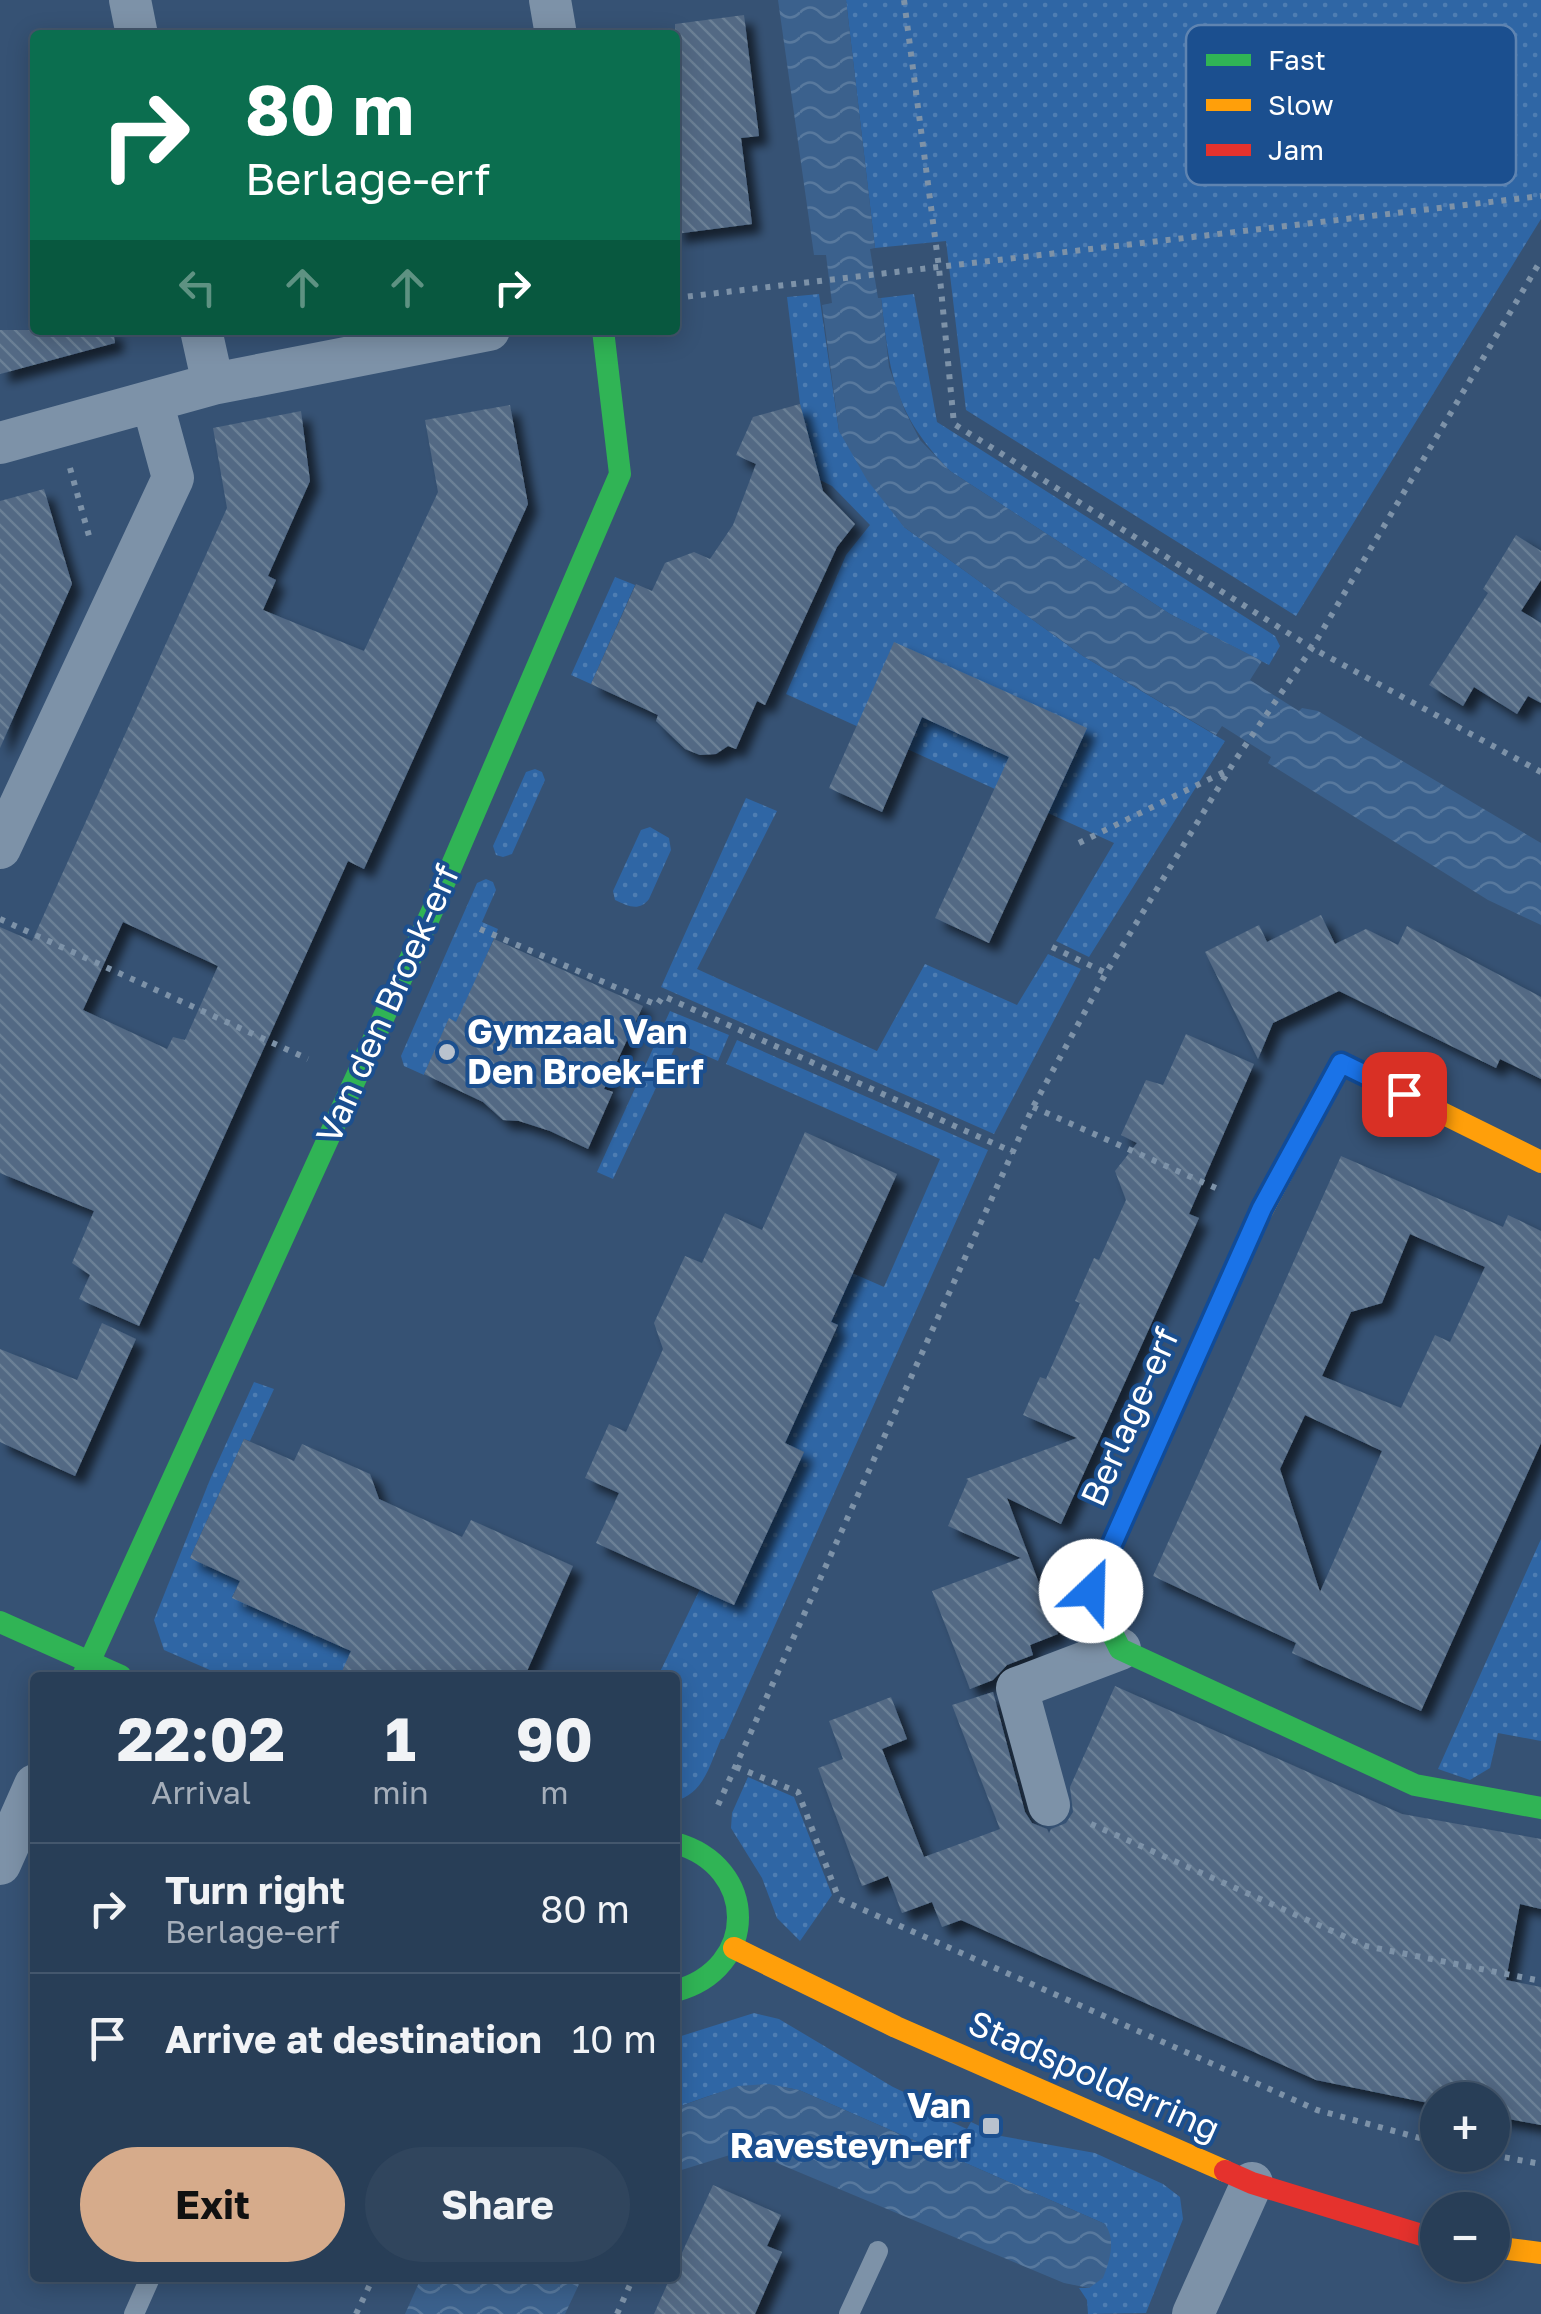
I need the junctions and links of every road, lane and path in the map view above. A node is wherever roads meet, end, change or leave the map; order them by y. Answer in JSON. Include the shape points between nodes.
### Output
{"nodes":[{"id":1,"x":130,"y":0,"type":"edge"},
{"id":2,"x":550,"y":0,"type":"edge"},
{"id":3,"x":904,"y":0,"type":"edge"},
{"id":4,"x":136,"y":30,"type":"edge"},
{"id":5,"x":555,"y":30,"type":"edge"},
{"id":6,"x":1541,"y":196,"type":"edge"},
{"id":7,"x":1541,"y":260,"type":"edge"},
{"id":8,"x":939,"y":268,"type":"junction"},
{"id":9,"x":680,"y":297,"type":"edge"},
{"id":10,"x":202,"y":335,"type":"edge"},
{"id":11,"x":463,"y":335,"type":"edge"},
{"id":12,"x":604,"y":335,"type":"edge"},
{"id":13,"x":213,"y":384,"type":"junction"},
{"id":14,"x":152,"y":401,"type":"junction"},
{"id":15,"x":59,"y":426,"type":"junction"},
{"id":16,"x":0,"y":443,"type":"edge"},
{"id":17,"x":110,"y":611,"type":"junction"},
{"id":18,"x":1312,"y":648,"type":"junction"},
{"id":19,"x":1232,"y":765,"type":"junction"},
{"id":20,"x":1541,"y":772,"type":"edge"},
{"id":21,"x":1078,"y":843,"type":"dead end"},
{"id":22,"x":0,"y":848,"type":"edge"},
{"id":23,"x":433,"y":909,"type":"junction"},
{"id":24,"x":0,"y":919,"type":"edge"},
{"id":25,"x":1052,"y":947,"type":"dead end"},
{"id":26,"x":1106,"y":973,"type":"junction"},
{"id":27,"x":354,"y":1080,"type":"junction"},
{"id":28,"x":1033,"y":1107,"type":"junction"},
{"id":29,"x":1012,"y":1152,"type":"junction"},
{"id":30,"x":1541,"y":1162,"type":"edge"},
{"id":31,"x":1262,"y":1208,"type":"junction"},
{"id":32,"x":0,"y":1622,"type":"edge"},
{"id":33,"x":1120,"y":1648,"type":"junction"},
{"id":34,"x":86,"y":1670,"type":"edge"},
{"id":35,"x":736,"y":1767,"type":"junction"},
{"id":36,"x":30,"y":1796,"type":"edge"},
{"id":37,"x":1049,"y":1805,"type":"joint"},
{"id":38,"x":1541,"y":1808,"type":"edge"},
{"id":39,"x":680,"y":1845,"type":"edge"},
{"id":40,"x":698,"y":1850,"type":"junction"},
{"id":41,"x":0,"y":1864,"type":"edge"},
{"id":42,"x":734,"y":1948,"type":"junction"},
{"id":43,"x":1541,"y":1981,"type":"edge"},
{"id":44,"x":680,"y":1990,"type":"edge"},
{"id":45,"x":1420,"y":2138,"type":"edge"},
{"id":46,"x":1510,"y":2158,"type":"edge"},
{"id":47,"x":1541,"y":2164,"type":"edge"},
{"id":48,"x":1252,"y":2183,"type":"junction"},
{"id":49,"x":1420,"y":2237,"type":"edge"},
{"id":50,"x":1510,"y":2250,"type":"edge"},
{"id":51,"x":878,"y":2251,"type":"dead end"},
{"id":52,"x":1541,"y":2254,"type":"edge"},
{"id":53,"x":148,"y":2282,"type":"edge"},
{"id":54,"x":370,"y":2282,"type":"edge"},
{"id":55,"x":631,"y":2282,"type":"edge"},
{"id":56,"x":134,"y":2314,"type":"edge"},
{"id":57,"x":356,"y":2314,"type":"edge"},
{"id":58,"x":616,"y":2314,"type":"edge"},
{"id":59,"x":850,"y":2314,"type":"edge"},
{"id":60,"x":1193,"y":2314,"type":"edge"}],
"edges":[{"from":1,"to":4,"type":"street"},
{"from":2,"to":5,"type":"street"},
{"from":3,"to":8,"type":"path"},
{"from":6,"to":8,"type":"path"},
{"from":7,"to":18,"type":"path"},
{"from":8,"to":9,"type":"path"},
{"from":8,"to":18,"type":"path","via":[[954,424]]},
{"from":10,"to":13,"type":"street"},
{"from":11,"to":13,"type":"street"},
{"from":12,"to":23,"type":"street","name":"Van den Broek-erf","via":[[620,474]]},
{"from":13,"to":14,"type":"street"},
{"from":14,"to":15,"type":"street"},
{"from":14,"to":17,"type":"street","via":[[173,478]]},
{"from":15,"to":16,"type":"street"},
{"from":15,"to":17,"type":"path"},
{"from":17,"to":22,"type":"street"},
{"from":18,"to":19,"type":"path"},
{"from":18,"to":20,"type":"path"},
{"from":19,"to":21,"type":"path"},
{"from":19,"to":26,"type":"path"},
{"from":23,"to":27,"type":"street","name":"Van den Broek-erf"},
{"from":23,"to":29,"type":"path","via":[[658,1005],[663,996]]},
{"from":24,"to":27,"type":"path"},
{"from":25,"to":26,"type":"path"},
{"from":26,"to":28,"type":"path"},
{"from":27,"to":34,"type":"street","name":"Van den Broek-erf"},
{"from":28,"to":29,"type":"path"},
{"from":28,"to":31,"type":"path"},
{"from":29,"to":35,"type":"path"},
{"from":30,"to":31,"type":"street","name":"Berlage-erf","via":[[1341,1063]]},
{"from":31,"to":33,"type":"street","name":"Berlage-erf","via":[[1091,1591]]},
{"from":32,"to":34,"type":"street"},
{"from":33,"to":37,"type":"street","via":[[1017,1688]]},
{"from":33,"to":38,"type":"street","via":[[1415,1785]]},
{"from":35,"to":40,"type":"path"},
{"from":35,"to":45,"type":"path","via":[[798,1792],[839,1899],[1317,2110]]},
{"from":36,"to":41,"type":"street"},
{"from":37,"to":43,"type":"path","via":[[1366,1946]]},
{"from":39,"to":40,"type":"street"},
{"from":40,"to":42,"type":"street","via":[[717,1863],[735,1892],[740,1926]]},
{"from":42,"to":44,"type":"street","via":[[704,1982]]},
{"from":42,"to":48,"type":"street","name":"Stadspolderring"},
{"from":46,"to":47,"type":"path"},
{"from":48,"to":49,"type":"street","name":"Stadspolderring"},
{"from":48,"to":60,"type":"street"},
{"from":50,"to":52,"type":"street"},
{"from":51,"to":59,"type":"lane"},
{"from":53,"to":56,"type":"lane"},
{"from":54,"to":57,"type":"path"},
{"from":55,"to":58,"type":"path"}]}
